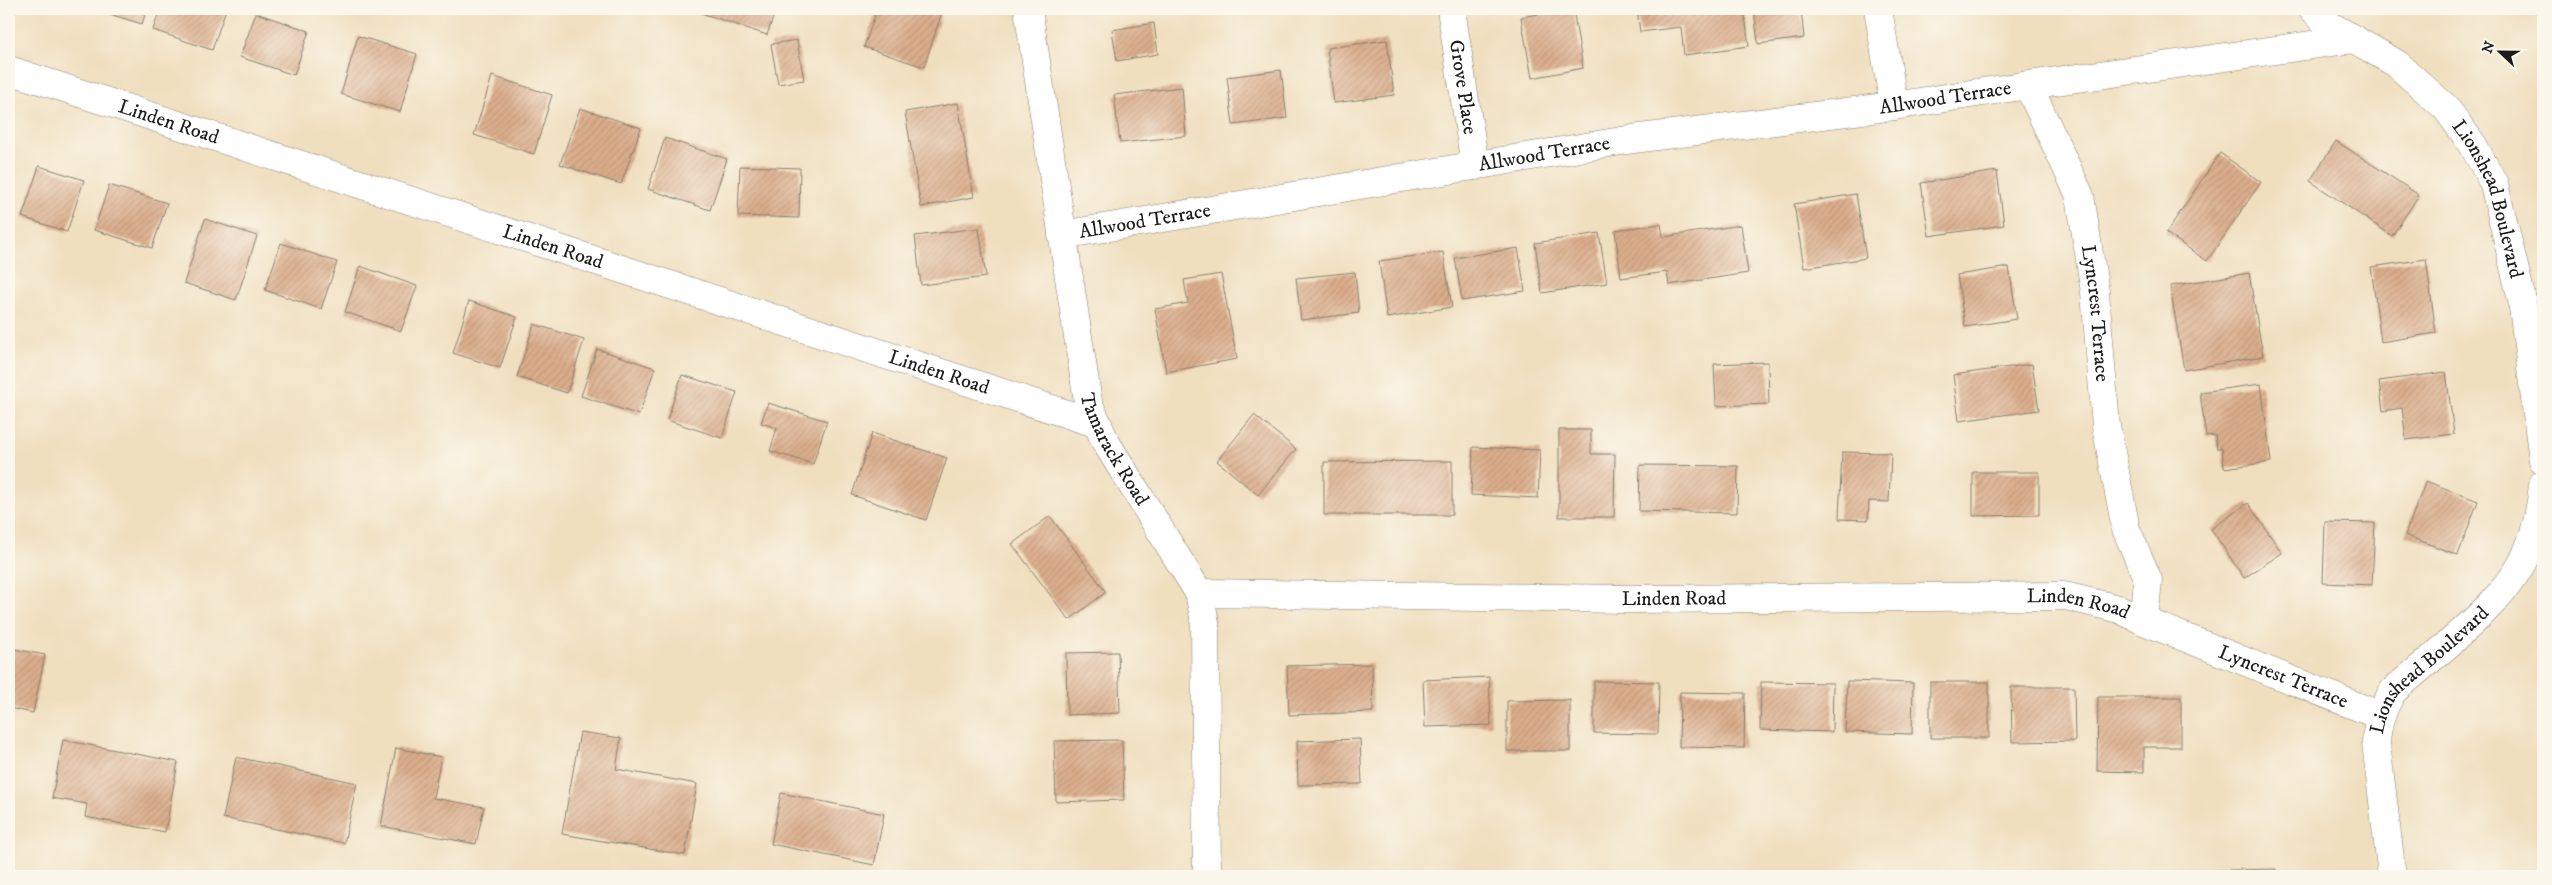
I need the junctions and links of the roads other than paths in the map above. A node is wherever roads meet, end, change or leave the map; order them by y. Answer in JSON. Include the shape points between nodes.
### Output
{"nodes":[{"id":1,"x":1028,"y":9,"type":"edge"},
{"id":2,"x":1451,"y":9,"type":"edge"},
{"id":3,"x":1878,"y":9,"type":"edge"},
{"id":4,"x":2313,"y":9,"type":"edge"},
{"id":5,"x":2354,"y":39,"type":"junction"},
{"id":6,"x":9,"y":70,"type":"edge"},
{"id":7,"x":2028,"y":85,"type":"junction"},
{"id":8,"x":1894,"y":106,"type":"junction"},
{"id":9,"x":1475,"y":166,"type":"junction"},
{"id":10,"x":1062,"y":235,"type":"junction"},
{"id":11,"x":2537,"y":366,"type":"edge"},
{"id":12,"x":1098,"y":424,"type":"junction"},
{"id":13,"x":2543,"y":460,"type":"edge"},
{"id":14,"x":2543,"y":484,"type":"edge"},
{"id":15,"x":1199,"y":593,"type":"junction"},
{"id":16,"x":2144,"y":621,"type":"junction"},
{"id":17,"x":2380,"y":716,"type":"junction"},
{"id":18,"x":1207,"y":876,"type":"edge"},
{"id":19,"x":2392,"y":876,"type":"edge"}],
"edges":[{"from":1,"to":10,"type":"street","name":"Tamarack Road"},
{"from":2,"to":9,"type":"street","name":"Grove Place"},
{"from":3,"to":8,"type":"street"},
{"from":4,"to":5,"type":"street","name":"Lionshead Boulevard","via":[[2326,23]]},
{"from":5,"to":7,"type":"street"},
{"from":5,"to":11,"type":"street","name":"Lionshead Boulevard","via":[[2404,70],[2446,108],[2474,145],[2494,184]]},
{"from":6,"to":12,"type":"street","name":"Linden Road"},
{"from":7,"to":8,"type":"street","name":"Allwood Terrace"},
{"from":7,"to":16,"type":"street","name":"Lyncrest Terrace","via":[[2080,196],[2095,292],[2106,426],[2126,529],[2148,580]]},
{"from":8,"to":9,"type":"street","name":"Allwood Terrace","via":[[1633,139]]},
{"from":9,"to":10,"type":"street","name":"Allwood Terrace"},
{"from":10,"to":12,"type":"street","name":"Tamarack Road","via":[[1088,402]]},
{"from":11,"to":13,"type":"street","name":"Lionshead Boulevard"},
{"from":12,"to":15,"type":"street","name":"Tamarack Road"},
{"from":14,"to":17,"type":"street","name":"Lionshead Boulevard","via":[[2540,514],[2526,555],[2512,580],[2493,602],[2393,691]]},
{"from":15,"to":16,"type":"street","name":"Linden Road","via":[[1627,600],[2065,596],[2119,609]]},
{"from":15,"to":18,"type":"street","name":"Tamarack Road","via":[[1205,622]]},
{"from":16,"to":17,"type":"street","name":"Lyncrest Terrace"},
{"from":17,"to":19,"type":"street","name":"Lionshead Boulevard","via":[[2376,743]]}]}
